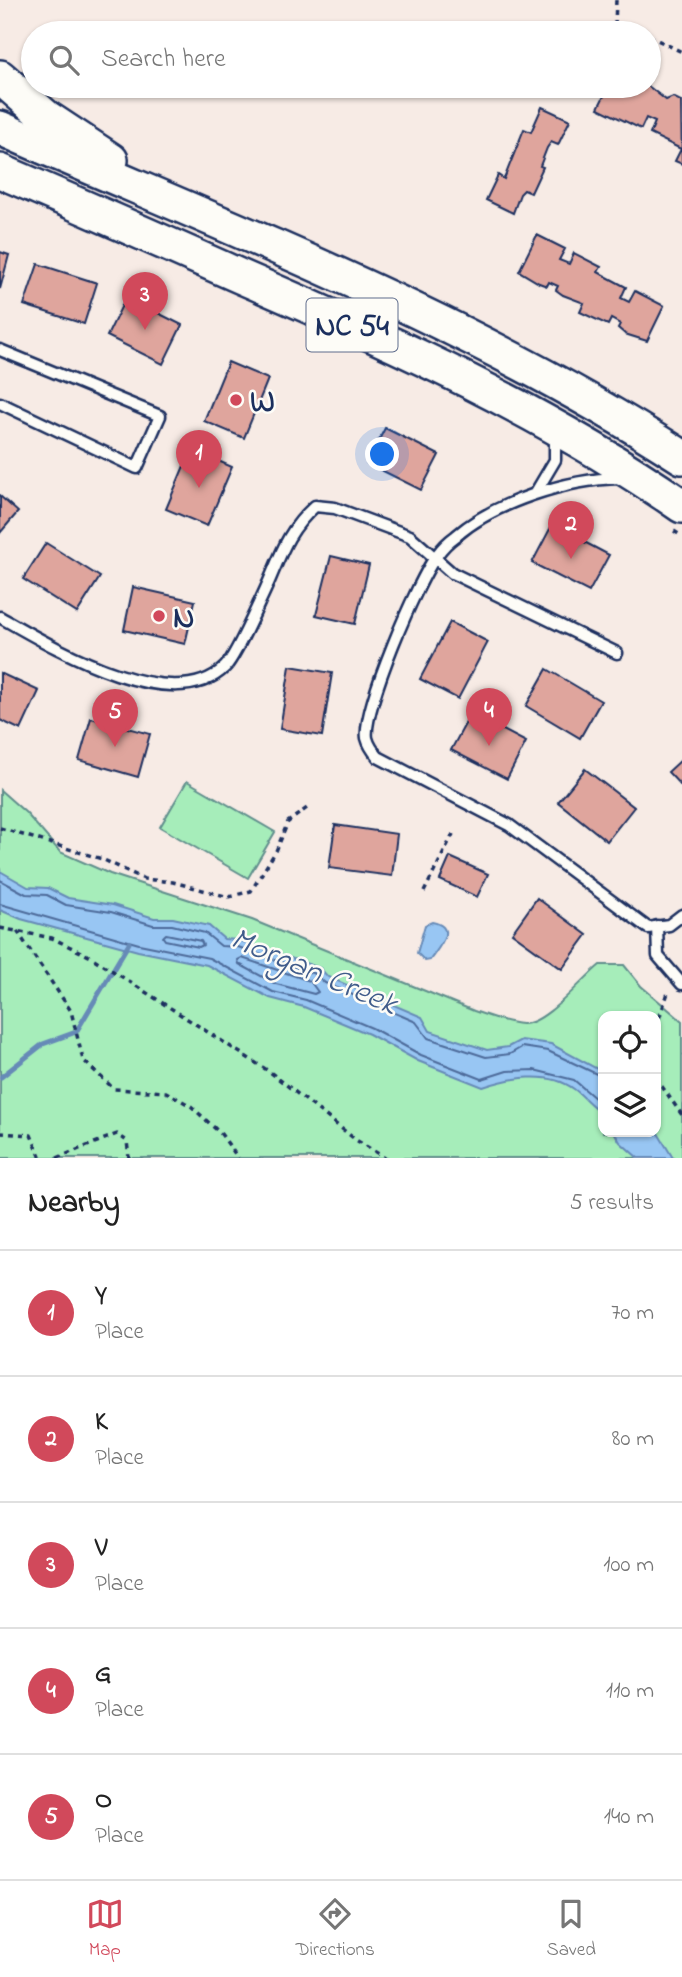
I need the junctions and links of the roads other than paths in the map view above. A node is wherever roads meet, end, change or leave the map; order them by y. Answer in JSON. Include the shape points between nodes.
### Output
{"nodes":[{"id":1,"x":0,"y":77,"type":"edge"},
{"id":2,"x":21,"y":95,"type":"edge"},
{"id":3,"x":24,"y":98,"type":"edge"},
{"id":4,"x":0,"y":128,"type":"edge"},
{"id":5,"x":2,"y":173,"type":"edge"},
{"id":6,"x":190,"y":211,"type":"junction"},
{"id":7,"x":0,"y":349,"type":"edge"},
{"id":8,"x":0,"y":403,"type":"edge"},
{"id":9,"x":550,"y":425,"type":"junction"},
{"id":10,"x":682,"y":457,"type":"edge"},
{"id":11,"x":641,"y":477,"type":"junction"},
{"id":12,"x":536,"y":493,"type":"junction"},
{"id":13,"x":682,"y":506,"type":"edge"},
{"id":14,"x":436,"y":556,"type":"junction"},
{"id":15,"x":0,"y":617,"type":"edge"},
{"id":16,"x":617,"y":653,"type":"dead end"},
{"id":17,"x":682,"y":915,"type":"edge"},
{"id":18,"x":657,"y":926,"type":"junction"},
{"id":19,"x":682,"y":984,"type":"edge"}],
"edges":[{"from":1,"to":2,"type":"highway"},
{"from":3,"to":6,"type":"highway"},
{"from":4,"to":6,"type":"highway","number":"NC 54"},
{"from":5,"to":9,"type":"highway","number":"NC 54","via":[[362,329]]},
{"from":6,"to":10,"type":"highway","number":"NC 54","via":[[440,322]]},
{"from":7,"to":8,"type":"lane","via":[[160,416],[137,468]]},
{"from":9,"to":11,"type":"highway","number":"NC 54"},
{"from":9,"to":12,"type":"lane","via":[[557,444],[555,460]]},
{"from":11,"to":12,"type":"lane","via":[[586,481]]},
{"from":11,"to":13,"type":"highway","number":"NC 54"},
{"from":12,"to":14,"type":"lane","via":[[471,525]]},
{"from":14,"to":15,"type":"lane","via":[[410,536],[335,508],[315,506],[293,526],[225,667],[196,683],[150,685],[71,658]]},
{"from":14,"to":16,"type":"lane","via":[[452,573]]},
{"from":14,"to":18,"type":"lane","via":[[391,651],[372,708],[367,737],[372,750],[386,762],[509,825],[648,928]]},
{"from":17,"to":18,"type":"lane","via":[[669,925]]},
{"from":18,"to":19,"type":"lane","via":[[658,956]]}]}
